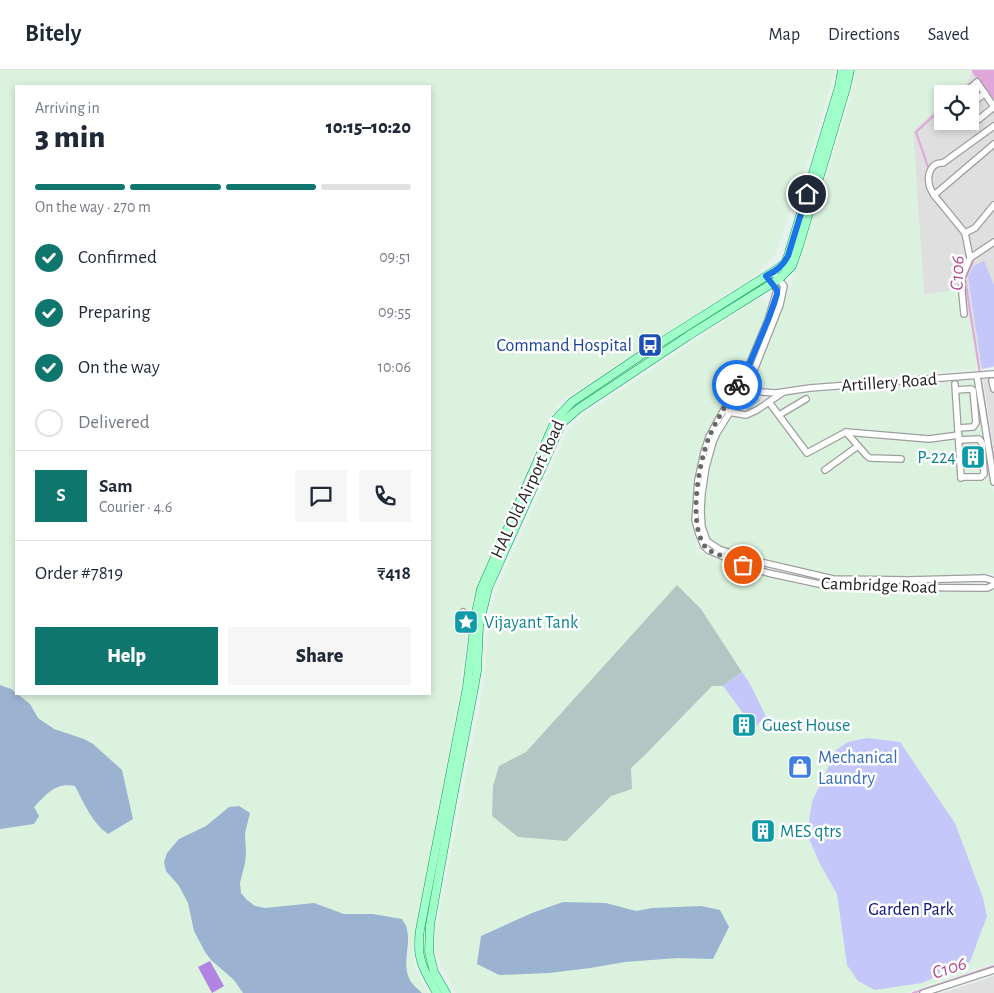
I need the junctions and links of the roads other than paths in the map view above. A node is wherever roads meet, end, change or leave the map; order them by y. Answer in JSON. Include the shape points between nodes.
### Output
{"nodes":[{"id":1,"x":842,"y":70,"type":"edge"},
{"id":2,"x":850,"y":70,"type":"edge"},
{"id":3,"x":979,"y":85,"type":"edge"},
{"id":4,"x":984,"y":93,"type":"junction"},
{"id":5,"x":979,"y":97,"type":"edge"},
{"id":6,"x":994,"y":107,"type":"edge"},
{"id":7,"x":979,"y":119,"type":"edge"},
{"id":8,"x":994,"y":126,"type":"edge"},
{"id":9,"x":994,"y":144,"type":"edge"},
{"id":10,"x":934,"y":195,"type":"junction"},
{"id":11,"x":994,"y":205,"type":"edge"},
{"id":12,"x":967,"y":232,"type":"junction"},
{"id":13,"x":994,"y":242,"type":"edge"},
{"id":14,"x":970,"y":258,"type":"junction"},
{"id":15,"x":770,"y":274,"type":"junction"},
{"id":16,"x":776,"y":281,"type":"junction"},
{"id":17,"x":964,"y":314,"type":"dead end"},
{"id":18,"x":994,"y":374,"type":"edge"},
{"id":19,"x":978,"y":376,"type":"junction"},
{"id":20,"x":992,"y":381,"type":"dead end"},
{"id":21,"x":739,"y":382,"type":"junction"},
{"id":22,"x":747,"y":385,"type":"junction"},
{"id":23,"x":994,"y":389,"type":"edge"},
{"id":24,"x":784,"y":392,"type":"junction"},
{"id":25,"x":806,"y":399,"type":"dead end"},
{"id":26,"x":769,"y":402,"type":"junction"},
{"id":27,"x":723,"y":412,"type":"junction"},
{"id":28,"x":730,"y":413,"type":"junction"},
{"id":29,"x":779,"y":415,"type":"junction"},
{"id":30,"x":958,"y":428,"type":"junction"},
{"id":31,"x":846,"y":432,"type":"junction"},
{"id":32,"x":959,"y":438,"type":"junction"},
{"id":33,"x":858,"y":446,"type":"junction"},
{"id":34,"x":900,"y":458,"type":"dead end"},
{"id":35,"x":826,"y":470,"type":"dead end"},
{"id":36,"x":994,"y":482,"type":"edge"},
{"id":37,"x":994,"y":581,"type":"edge"},
{"id":38,"x":994,"y":585,"type":"edge"},
{"id":39,"x":485,"y":590,"type":"junction"},
{"id":40,"x":994,"y":970,"type":"edge"},
{"id":41,"x":437,"y":993,"type":"edge"},
{"id":42,"x":446,"y":993,"type":"edge"},
{"id":43,"x":923,"y":993,"type":"edge"}],
"edges":[{"from":1,"to":15,"type":"main road","name":"HAL Old Airport Road","via":[[788,256],[785,263]]},
{"from":2,"to":16,"type":"main road","name":"HAL Old Airport Road","via":[[792,266]]},
{"from":3,"to":4,"type":"street"},
{"from":4,"to":5,"type":"street"},
{"from":4,"to":6,"type":"street"},
{"from":6,"to":7,"type":"street"},
{"from":8,"to":10,"type":"street","via":[[943,163],[934,165],[928,186]]},
{"from":9,"to":10,"type":"street"},
{"from":10,"to":12,"type":"street"},
{"from":11,"to":12,"type":"street","via":[[975,228]]},
{"from":12,"to":14,"type":"street"},
{"from":13,"to":14,"type":"street"},
{"from":14,"to":17,"type":"street","via":[[961,282]]},
{"from":15,"to":16,"type":"street"},
{"from":15,"to":39,"type":"main road","name":"HAL Old Airport Road","via":[[572,402],[556,419]]},
{"from":16,"to":21,"type":"street","name":"Cambridge Road","via":[[777,294],[768,320]]},
{"from":16,"to":22,"type":"street","name":"Cambridge Road","via":[[784,286],[780,305]]},
{"from":16,"to":39,"type":"main road","name":"HAL Old Airport Road","via":[[688,336],[562,423]]},
{"from":18,"to":19,"type":"street","name":"Artillery Road"},
{"from":19,"to":24,"type":"street","name":"Artillery Road"},
{"from":19,"to":36,"type":"street"},
{"from":20,"to":23,"type":"street"},
{"from":21,"to":22,"type":"street","name":"Artillery Road"},
{"from":21,"to":27,"type":"street","name":"Cambridge Road"},
{"from":22,"to":24,"type":"street","name":"Artillery Road","via":[[762,392]]},
{"from":22,"to":28,"type":"street","name":"Cambridge Road"},
{"from":24,"to":26,"type":"street","name":"Artillery Road"},
{"from":25,"to":29,"type":"street"},
{"from":26,"to":28,"type":"street","name":"Artillery Road","via":[[746,415]]},
{"from":26,"to":29,"type":"street"},
{"from":27,"to":28,"type":"street","name":"Artillery Road"},
{"from":27,"to":38,"type":"street","name":"Cambridge Road","via":[[704,452],[698,480],[695,520],[708,550],[768,573],[833,587],[987,588]]},
{"from":28,"to":37,"type":"street","name":"Cambridge Road","via":[[713,442],[702,493],[702,527],[710,544],[744,558],[833,579],[985,578]]},
{"from":29,"to":31,"type":"street","via":[[807,453]]},
{"from":30,"to":30,"type":"street","via":[[956,387],[971,389],[976,423],[973,427]]},
{"from":30,"to":32,"type":"street"},
{"from":31,"to":32,"type":"street","via":[[929,439]]},
{"from":31,"to":33,"type":"street"},
{"from":32,"to":32,"type":"street","via":[[961,478],[983,476],[982,443],[979,439]]},
{"from":33,"to":34,"type":"street","via":[[870,458]]},
{"from":33,"to":35,"type":"street"},
{"from":39,"to":41,"type":"main road","name":"HAL Old Airport Road","via":[[476,613],[467,686],[420,930],[420,958]]},
{"from":39,"to":42,"type":"main road","name":"HAL Old Airport Road","via":[[477,671],[430,925],[429,952],[434,972]]},
{"from":40,"to":43,"type":"street"}]}
